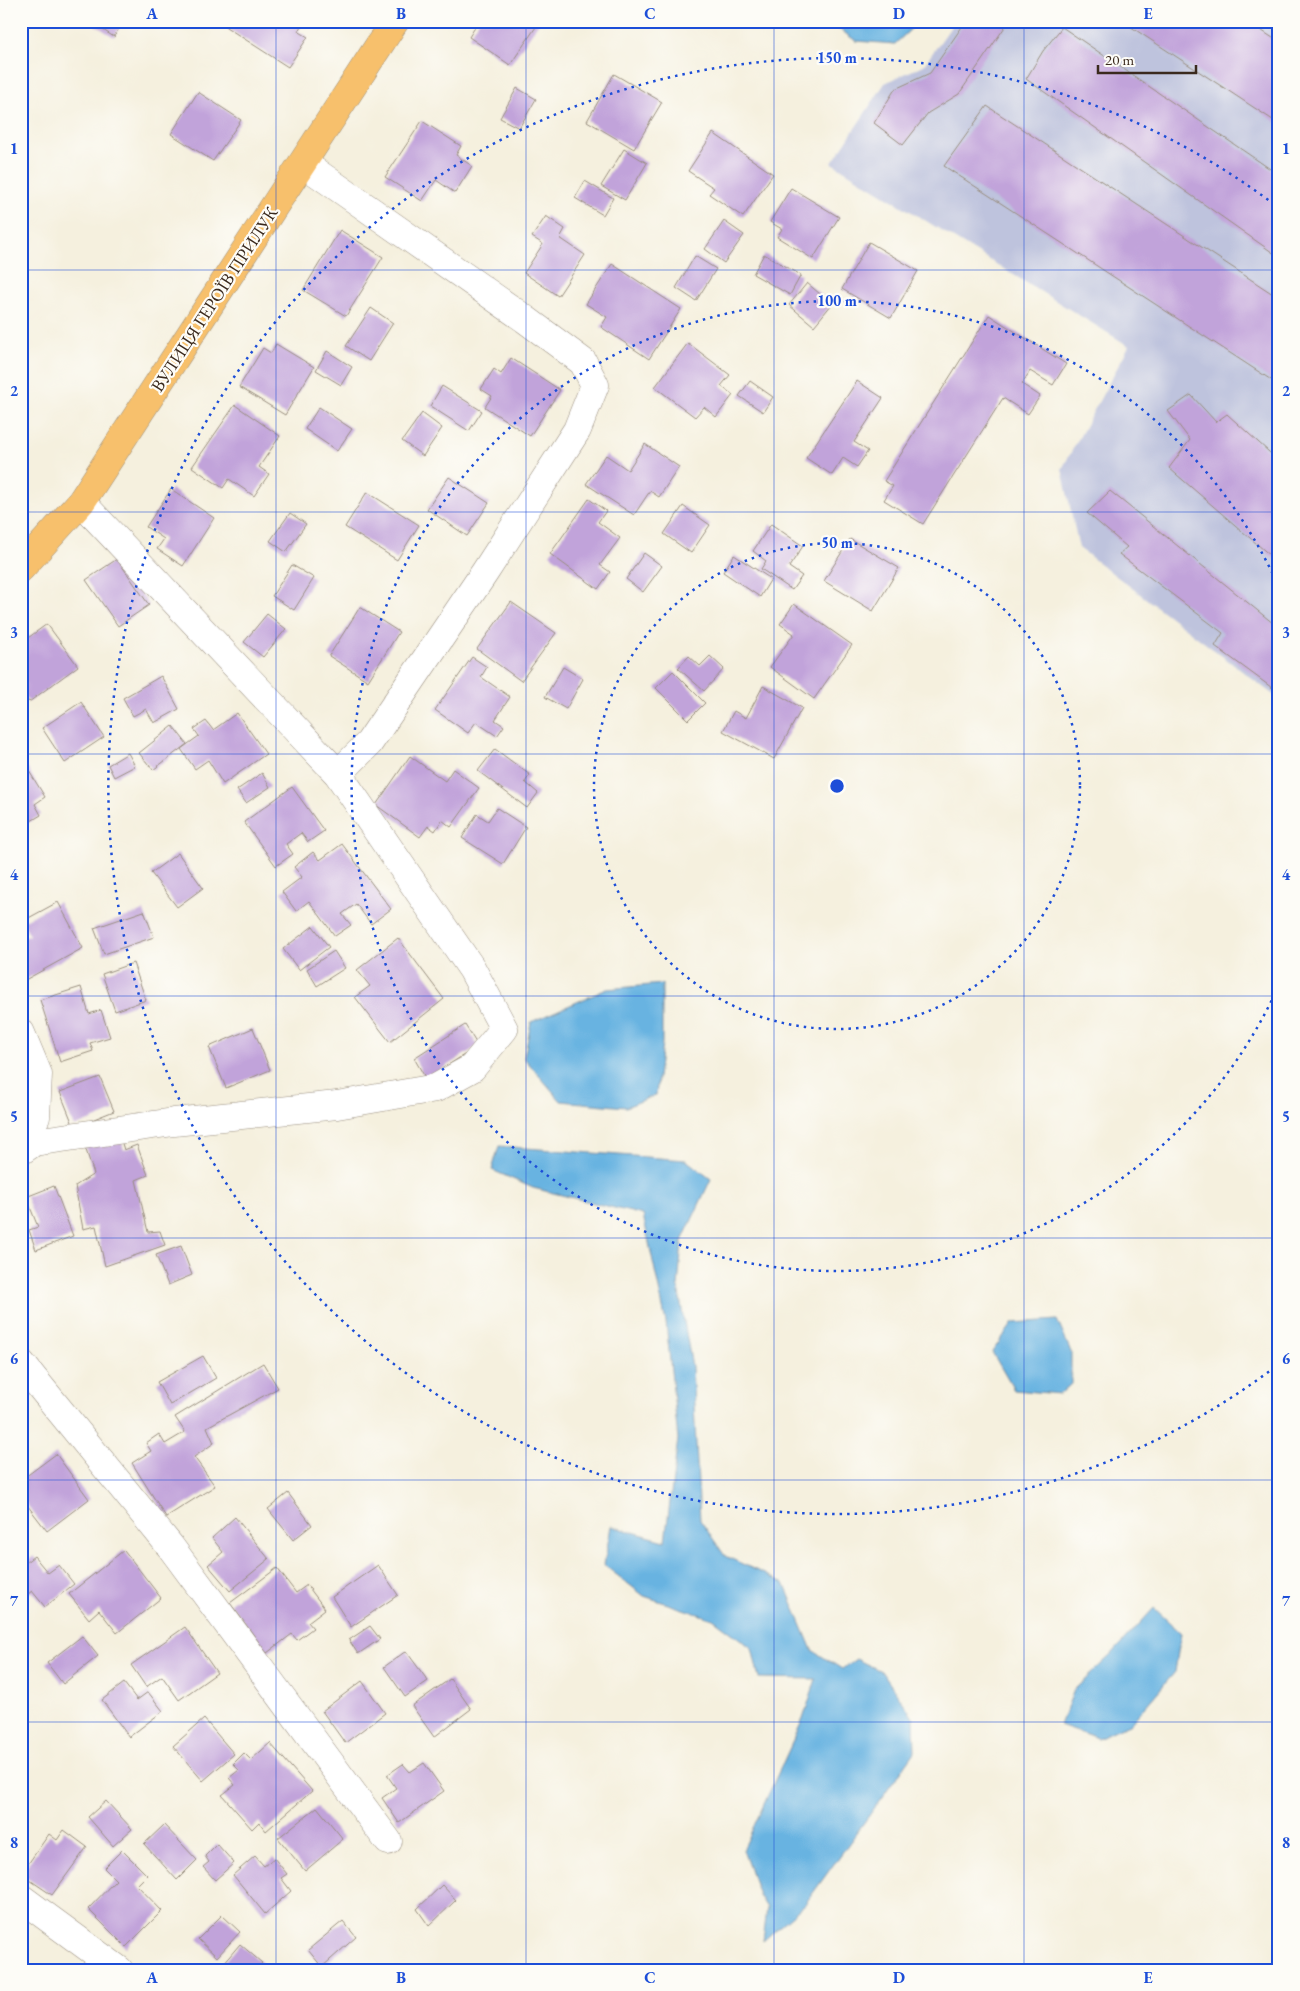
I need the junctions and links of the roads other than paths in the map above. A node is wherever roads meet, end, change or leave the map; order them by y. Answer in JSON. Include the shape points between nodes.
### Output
{"nodes":[{"id":1,"x":396,"y":21,"type":"edge"},
{"id":2,"x":303,"y":163,"type":"junction"},
{"id":3,"x":81,"y":502,"type":"junction"},
{"id":4,"x":21,"y":568,"type":"edge"},
{"id":5,"x":338,"y":774,"type":"junction"},
{"id":6,"x":21,"y":1032,"type":"edge"},
{"id":7,"x":21,"y":1146,"type":"edge"},
{"id":8,"x":21,"y":1151,"type":"edge"},
{"id":9,"x":21,"y":1363,"type":"edge"},
{"id":10,"x":388,"y":1841,"type":"dead end"},
{"id":11,"x":21,"y":1898,"type":"edge"},
{"id":12,"x":119,"y":1970,"type":"edge"}],
"edges":[{"from":1,"to":2,"type":"main road","name":"ВУЛИЦЯ ГЕРОЇВ ПРИЛУК"},
{"from":2,"to":3,"type":"main road","name":"ВУЛИЦЯ ГЕРОЇВ ПРИЛУК"},
{"from":2,"to":5,"type":"street","via":[[583,362],[596,385],[577,430],[485,572],[369,742]]},
{"from":3,"to":4,"type":"main road","name":"ВУЛИЦЯ ГЕРОЇВ ПРИЛУК"},
{"from":3,"to":5,"type":"street"},
{"from":5,"to":8,"type":"street","via":[[472,969],[504,1030],[472,1068],[436,1088],[337,1105],[174,1122],[34,1142]]},
{"from":6,"to":7,"type":"street","via":[[38,1074],[36,1117]]},
{"from":9,"to":10,"type":"street","via":[[170,1546]]},
{"from":11,"to":12,"type":"street"}]}
